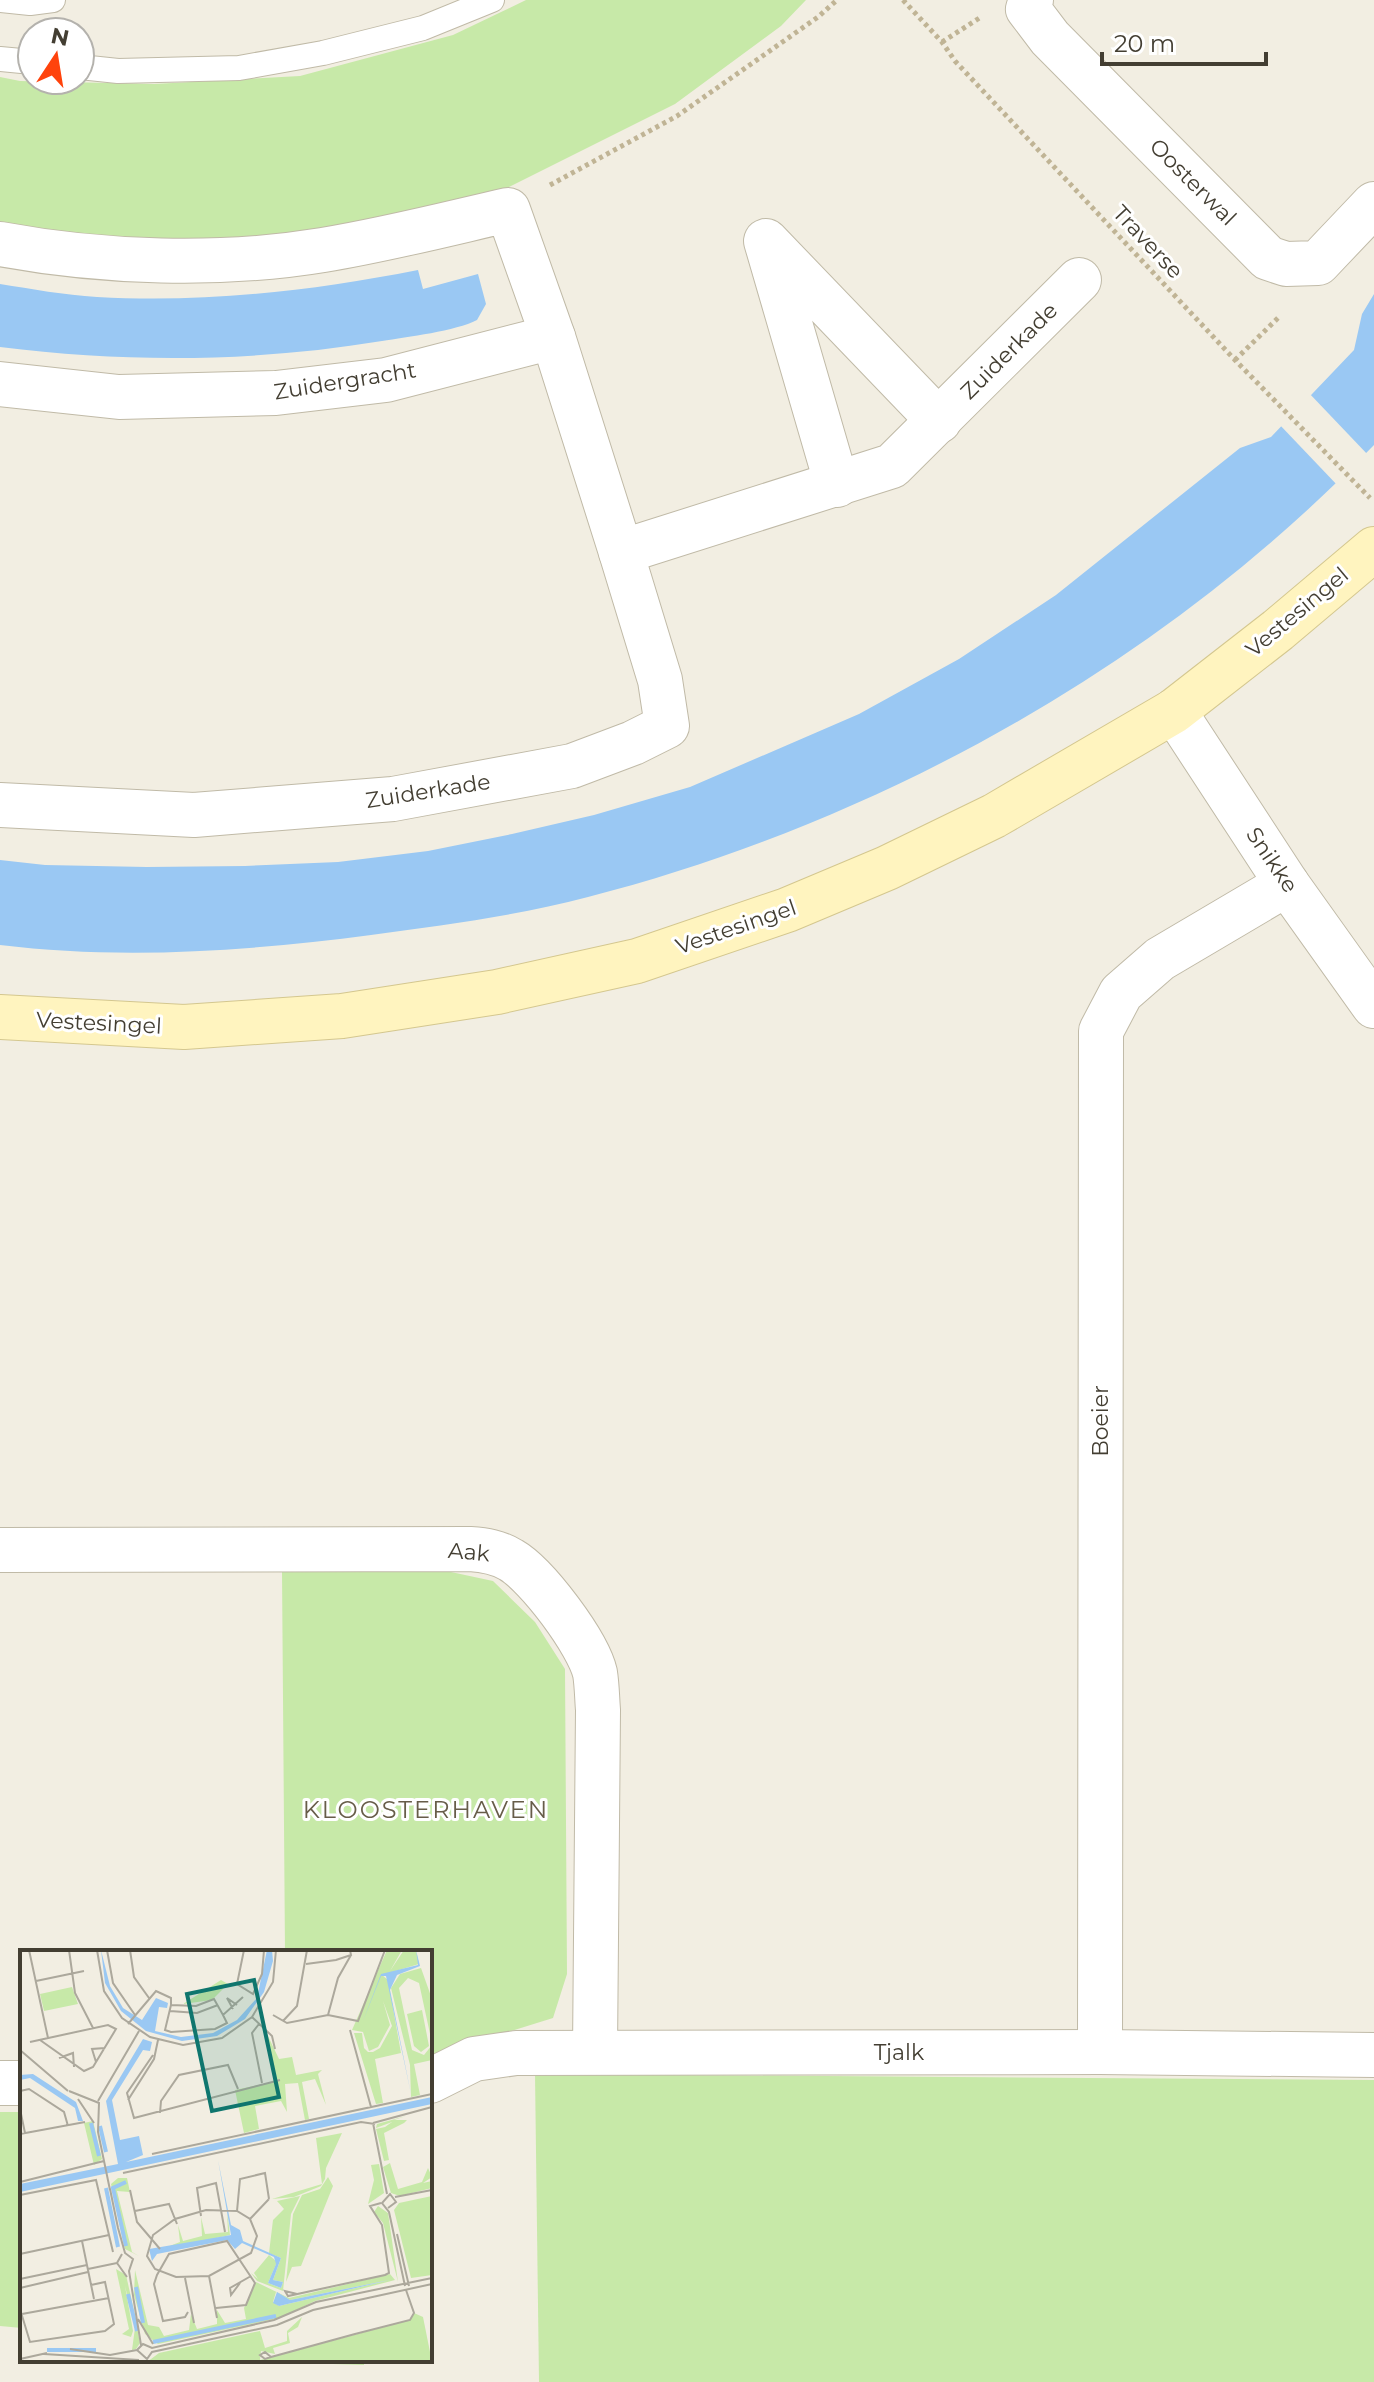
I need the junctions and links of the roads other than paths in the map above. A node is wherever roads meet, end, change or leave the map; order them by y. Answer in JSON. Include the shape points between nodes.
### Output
{"nodes":[{"id":1,"x":0,"y":0,"type":"edge"},
{"id":2,"x":53,"y":0,"type":"edge"},
{"id":3,"x":492,"y":0,"type":"edge"},
{"id":4,"x":1029,"y":4,"type":"edge"},
{"id":5,"x":96,"y":69,"type":"edge"},
{"id":6,"x":1374,"y":204,"type":"edge"},
{"id":7,"x":0,"y":244,"type":"edge"},
{"id":8,"x":1079,"y":280,"type":"dead end"},
{"id":9,"x":553,"y":337,"type":"junction"},
{"id":10,"x":0,"y":384,"type":"edge"},
{"id":11,"x":939,"y":421,"type":"junction"},
{"id":12,"x":837,"y":485,"type":"junction"},
{"id":13,"x":1374,"y":549,"type":"edge"},
{"id":14,"x":621,"y":552,"type":"junction"},
{"id":15,"x":1174,"y":711,"type":"junction"},
{"id":16,"x":0,"y":805,"type":"edge"},
{"id":17,"x":1287,"y":884,"type":"junction"},
{"id":18,"x":1374,"y":1006,"type":"edge"},
{"id":19,"x":0,"y":1017,"type":"edge"},
{"id":20,"x":0,"y":1550,"type":"edge"},
{"id":21,"x":595,"y":2052,"type":"junction"},
{"id":22,"x":1100,"y":2052,"type":"junction"},
{"id":23,"x":1374,"y":2055,"type":"edge"},
{"id":24,"x":432,"y":2080,"type":"edge"}],
"edges":[{"from":1,"to":2,"type":"lane"},
{"from":3,"to":5,"type":"lane","via":[[423,28],[239,68]]},
{"from":4,"to":6,"type":"street","name":"Oosterwal","via":[[1050,38],[1268,258],[1286,264],[1318,263]]},
{"from":7,"to":9,"type":"street","via":[[123,259],[220,259],[321,251],[508,210]]},
{"from":8,"to":11,"type":"street","name":"Zuiderkade"},
{"from":9,"to":10,"type":"street","name":"Zuidergracht","via":[[386,380],[276,393],[119,397]]},
{"from":9,"to":14,"type":"street","name":"Zuiderkade"},
{"from":11,"to":12,"type":"street","name":"Zuiderkade","via":[[892,466]]},
{"from":11,"to":12,"type":"street","via":[[766,241]]},
{"from":12,"to":14,"type":"street","name":"Zuiderkade"},
{"from":13,"to":15,"type":"street","name":"Vestesingel"},
{"from":14,"to":16,"type":"street","name":"Zuiderkade","via":[[660,680],[667,726],[633,743],[572,766],[393,799],[194,815]]},
{"from":15,"to":17,"type":"street","name":"Snikke"},
{"from":15,"to":19,"type":"street","name":"Vestesingel","via":[[994,816],[887,868],[787,910],[637,961],[497,992],[342,1016],[184,1027]]},
{"from":17,"to":18,"type":"street","name":"Snikke"},
{"from":17,"to":22,"type":"street","name":"Boeier","via":[[1160,959],[1121,993],[1101,1031]]},
{"from":20,"to":21,"type":"street","name":"Aak","via":[[470,1549],[491,1550],[528,1571],[583,1643],[595,1673]]},
{"from":21,"to":22,"type":"street","name":"Tjalk"},
{"from":21,"to":24,"type":"street","name":"Tjalk","via":[[474,2059]]},
{"from":22,"to":23,"type":"street","name":"Tjalk"}]}
